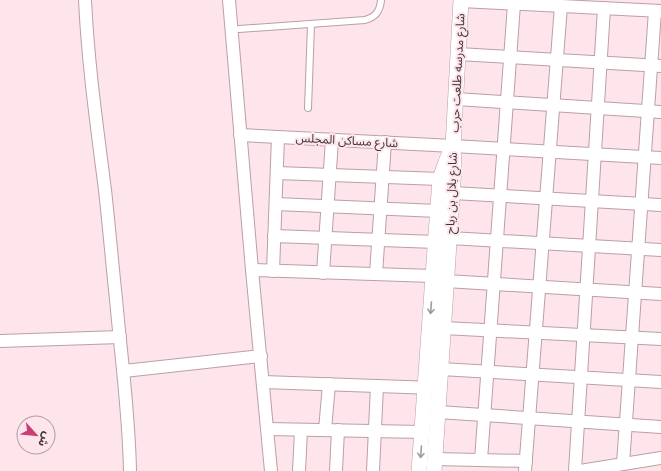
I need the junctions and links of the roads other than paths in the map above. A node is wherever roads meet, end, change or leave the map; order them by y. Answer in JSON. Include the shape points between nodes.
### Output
{"nodes":[{"id":1,"x":85,"y":0,"type":"edge"},
{"id":2,"x":229,"y":0,"type":"edge"},
{"id":3,"x":381,"y":0,"type":"edge"},
{"id":4,"x":461,"y":1,"type":"edge"},
{"id":5,"x":519,"y":2,"type":"edge"},
{"id":6,"x":598,"y":5,"type":"edge"},
{"id":7,"x":561,"y":6,"type":"junction"},
{"id":8,"x":658,"y":11,"type":"edge"},
{"id":9,"x":310,"y":25,"type":"junction"},
{"id":10,"x":239,"y":29,"type":"dead end"},
{"id":11,"x":458,"y":54,"type":"junction"},
{"id":12,"x":510,"y":57,"type":"junction"},
{"id":13,"x":557,"y":60,"type":"junction"},
{"id":14,"x":601,"y":63,"type":"junction"},
{"id":15,"x":656,"y":66,"type":"edge"},
{"id":16,"x":456,"y":99,"type":"junction"},
{"id":17,"x":507,"y":102,"type":"junction"},
{"id":18,"x":553,"y":105,"type":"junction"},
{"id":19,"x":308,"y":108,"type":"dead end"},
{"id":20,"x":598,"y":108,"type":"junction"},
{"id":21,"x":648,"y":111,"type":"junction"},
{"id":22,"x":661,"y":112,"type":"edge"},
{"id":23,"x":240,"y":135,"type":"junction"},
{"id":24,"x":278,"y":137,"type":"junction"},
{"id":25,"x":332,"y":140,"type":"junction"},
{"id":26,"x":385,"y":142,"type":"junction"},
{"id":27,"x":453,"y":146,"type":"junction"},
{"id":28,"x":504,"y":149,"type":"junction"},
{"id":29,"x":550,"y":152,"type":"junction"},
{"id":30,"x":595,"y":154,"type":"junction"},
{"id":31,"x":644,"y":157,"type":"junction"},
{"id":32,"x":661,"y":158,"type":"edge"},
{"id":33,"x":277,"y":173,"type":"junction"},
{"id":34,"x":329,"y":175,"type":"junction"},
{"id":35,"x":383,"y":177,"type":"junction"},
{"id":36,"x":440,"y":179,"type":"junction"},
{"id":37,"x":453,"y":193,"type":"junction"},
{"id":38,"x":500,"y":196,"type":"junction"},
{"id":39,"x":546,"y":198,"type":"junction"},
{"id":40,"x":592,"y":201,"type":"junction"},
{"id":41,"x":276,"y":204,"type":"junction"},
{"id":42,"x":641,"y":204,"type":"junction"},
{"id":43,"x":327,"y":206,"type":"junction"},
{"id":44,"x":661,"y":206,"type":"edge"},
{"id":45,"x":380,"y":208,"type":"junction"},
{"id":46,"x":438,"y":211,"type":"junction"},
{"id":47,"x":274,"y":236,"type":"junction"},
{"id":48,"x":325,"y":238,"type":"junction"},
{"id":49,"x":378,"y":240,"type":"junction"},
{"id":50,"x":443,"y":240,"type":"junction"},
{"id":51,"x":497,"y":241,"type":"junction"},
{"id":52,"x":543,"y":243,"type":"junction"},
{"id":53,"x":589,"y":246,"type":"junction"},
{"id":54,"x":638,"y":249,"type":"junction"},
{"id":55,"x":661,"y":250,"type":"edge"},
{"id":56,"x":252,"y":270,"type":"junction"},
{"id":57,"x":273,"y":271,"type":"junction"},
{"id":58,"x":323,"y":273,"type":"junction"},
{"id":59,"x":376,"y":274,"type":"junction"},
{"id":60,"x":440,"y":279,"type":"junction"},
{"id":61,"x":494,"y":284,"type":"junction"},
{"id":62,"x":539,"y":287,"type":"junction"},
{"id":63,"x":587,"y":290,"type":"junction"},
{"id":64,"x":635,"y":292,"type":"junction"},
{"id":65,"x":661,"y":294,"type":"edge"},
{"id":66,"x":443,"y":328,"type":"junction"},
{"id":67,"x":491,"y":330,"type":"junction"},
{"id":68,"x":536,"y":332,"type":"junction"},
{"id":69,"x":584,"y":335,"type":"junction"},
{"id":70,"x":120,"y":337,"type":"junction"},
{"id":71,"x":632,"y":337,"type":"junction"},
{"id":72,"x":661,"y":339,"type":"edge"},
{"id":73,"x":0,"y":341,"type":"edge"},
{"id":74,"x":261,"y":356,"type":"junction"},
{"id":75,"x":441,"y":369,"type":"junction"},
{"id":76,"x":124,"y":371,"type":"junction"},
{"id":77,"x":488,"y":372,"type":"junction"},
{"id":78,"x":533,"y":374,"type":"junction"},
{"id":79,"x":581,"y":377,"type":"junction"},
{"id":80,"x":629,"y":380,"type":"junction"},
{"id":81,"x":263,"y":382,"type":"junction"},
{"id":82,"x":661,"y":382,"type":"edge"},
{"id":83,"x":329,"y":384,"type":"junction"},
{"id":84,"x":377,"y":386,"type":"junction"},
{"id":85,"x":432,"y":388,"type":"junction"},
{"id":86,"x":438,"y":412,"type":"junction"},
{"id":87,"x":484,"y":415,"type":"junction"},
{"id":88,"x":530,"y":418,"type":"junction"},
{"id":89,"x":578,"y":421,"type":"junction"},
{"id":90,"x":626,"y":424,"type":"junction"},
{"id":91,"x":661,"y":426,"type":"edge"},
{"id":92,"x":268,"y":429,"type":"junction"},
{"id":93,"x":301,"y":430,"type":"junction"},
{"id":94,"x":325,"y":430,"type":"junction"},
{"id":95,"x":338,"y":430,"type":"junction"},
{"id":96,"x":375,"y":431,"type":"junction"},
{"id":97,"x":422,"y":432,"type":"junction"},
{"id":98,"x":661,"y":458,"type":"edge"},
{"id":99,"x":481,"y":460,"type":"junction"},
{"id":100,"x":623,"y":464,"type":"junction"},
{"id":101,"x":434,"y":465,"type":"edge"},
{"id":102,"x":526,"y":466,"type":"edge"},
{"id":103,"x":128,"y":471,"type":"edge"},
{"id":104,"x":271,"y":471,"type":"edge"},
{"id":105,"x":299,"y":471,"type":"edge"},
{"id":106,"x":336,"y":471,"type":"edge"},
{"id":107,"x":373,"y":471,"type":"edge"},
{"id":108,"x":419,"y":471,"type":"edge"},
{"id":109,"x":575,"y":471,"type":"edge"},
{"id":110,"x":580,"y":471,"type":"edge"}],
"edges":[{"from":1,"to":70,"type":"street","via":[[91,87],[112,245]]},
{"from":2,"to":23,"type":"street"},
{"from":3,"to":9,"type":"lane","via":[[380,9],[372,18]]},
{"from":4,"to":5,"type":"street"},
{"from":4,"to":11,"type":"street","name":"شارع مدرسه طلعت حرب"},
{"from":5,"to":7,"type":"street"},
{"from":5,"to":12,"type":"street"},
{"from":6,"to":7,"type":"street"},
{"from":6,"to":8,"type":"street"},
{"from":6,"to":14,"type":"street"},
{"from":7,"to":13,"type":"street"},
{"from":8,"to":15,"type":"street"},
{"from":9,"to":10,"type":"lane"},
{"from":9,"to":19,"type":"lane"},
{"from":11,"to":12,"type":"street"},
{"from":11,"to":16,"type":"street","name":"شارع مدرسه طلعت حرب"},
{"from":12,"to":13,"type":"street"},
{"from":12,"to":17,"type":"street"},
{"from":13,"to":14,"type":"street"},
{"from":13,"to":18,"type":"street"},
{"from":14,"to":15,"type":"street"},
{"from":14,"to":20,"type":"street"},
{"from":15,"to":21,"type":"street"},
{"from":16,"to":17,"type":"street"},
{"from":16,"to":27,"type":"street","name":"شارع مدرسه طلعت حرب"},
{"from":17,"to":18,"type":"street"},
{"from":17,"to":28,"type":"street"},
{"from":18,"to":20,"type":"street"},
{"from":18,"to":29,"type":"street"},
{"from":20,"to":21,"type":"street"},
{"from":20,"to":30,"type":"street"},
{"from":21,"to":22,"type":"street"},
{"from":21,"to":31,"type":"street"},
{"from":23,"to":24,"type":"street","name":"شارع مساكن المجلس"},
{"from":23,"to":56,"type":"street"},
{"from":24,"to":25,"type":"street","name":"شارع مساكن المجلس"},
{"from":24,"to":33,"type":"street"},
{"from":25,"to":26,"type":"street","name":"شارع مساكن المجلس"},
{"from":25,"to":34,"type":"street"},
{"from":26,"to":27,"type":"street","name":"شارع مساكن المجلس"},
{"from":26,"to":35,"type":"street"},
{"from":27,"to":28,"type":"street","name":"شارع مساكن المجلس"},
{"from":27,"to":36,"type":"street","name":"شارع بلال بن رباح"},
{"from":27,"to":37,"type":"street","name":"شارع بلال بن رباح"},
{"from":28,"to":29,"type":"street","name":"شارع مساكن المجلس"},
{"from":28,"to":38,"type":"street"},
{"from":29,"to":30,"type":"street","name":"شارع مساكن المجلس"},
{"from":29,"to":39,"type":"street"},
{"from":30,"to":31,"type":"street","name":"شارع مساكن المجلس"},
{"from":30,"to":40,"type":"street"},
{"from":31,"to":32,"type":"street","name":"شارع مساكن المجلس"},
{"from":31,"to":42,"type":"street"},
{"from":33,"to":34,"type":"street"},
{"from":33,"to":41,"type":"street"},
{"from":34,"to":35,"type":"street"},
{"from":34,"to":43,"type":"street"},
{"from":35,"to":36,"type":"street"},
{"from":35,"to":45,"type":"street"},
{"from":36,"to":46,"type":"street","name":"شارع بلال بن رباح"},
{"from":37,"to":38,"type":"street"},
{"from":37,"to":50,"type":"street","name":"شارع بلال بن رباح"},
{"from":38,"to":39,"type":"street"},
{"from":38,"to":51,"type":"street"},
{"from":39,"to":40,"type":"street"},
{"from":39,"to":52,"type":"street"},
{"from":40,"to":42,"type":"street"},
{"from":40,"to":53,"type":"street"},
{"from":41,"to":43,"type":"street"},
{"from":41,"to":47,"type":"street"},
{"from":42,"to":44,"type":"street"},
{"from":42,"to":54,"type":"street"},
{"from":43,"to":45,"type":"street"},
{"from":43,"to":48,"type":"street"},
{"from":45,"to":46,"type":"street"},
{"from":45,"to":49,"type":"street"},
{"from":46,"to":50,"type":"street","name":"شارع بلال بن رباح"},
{"from":47,"to":48,"type":"street"},
{"from":47,"to":57,"type":"street"},
{"from":48,"to":49,"type":"street"},
{"from":48,"to":58,"type":"street"},
{"from":49,"to":50,"type":"street"},
{"from":49,"to":59,"type":"street"},
{"from":50,"to":51,"type":"street"},
{"from":50,"to":60,"type":"street","name":"شارع بلال بن رباح"},
{"from":51,"to":52,"type":"street"},
{"from":51,"to":61,"type":"street"},
{"from":52,"to":53,"type":"street"},
{"from":52,"to":62,"type":"street"},
{"from":53,"to":54,"type":"street"},
{"from":53,"to":63,"type":"street"},
{"from":54,"to":55,"type":"street"},
{"from":54,"to":64,"type":"street"},
{"from":56,"to":57,"type":"street"},
{"from":56,"to":74,"type":"street"},
{"from":57,"to":58,"type":"street"},
{"from":58,"to":59,"type":"street"},
{"from":59,"to":60,"type":"street"},
{"from":60,"to":61,"type":"street"},
{"from":60,"to":66,"type":"street","name":"شارع بلال بن رباح"},
{"from":60,"to":85,"type":"street","name":"شارع بلال بن رباح","one_way":true},
{"from":61,"to":62,"type":"street"},
{"from":61,"to":67,"type":"street"},
{"from":62,"to":63,"type":"street"},
{"from":62,"to":68,"type":"street"},
{"from":63,"to":64,"type":"street"},
{"from":63,"to":69,"type":"street"},
{"from":64,"to":65,"type":"street"},
{"from":64,"to":71,"type":"street"},
{"from":66,"to":67,"type":"street"},
{"from":66,"to":75,"type":"street","name":"شارع بلال بن رباح"},
{"from":67,"to":68,"type":"street"},
{"from":67,"to":77,"type":"street"},
{"from":68,"to":69,"type":"street"},
{"from":68,"to":78,"type":"street"},
{"from":69,"to":71,"type":"street"},
{"from":69,"to":79,"type":"street"},
{"from":70,"to":73,"type":"street"},
{"from":70,"to":76,"type":"street"},
{"from":71,"to":72,"type":"street"},
{"from":71,"to":80,"type":"street"},
{"from":74,"to":76,"type":"street"},
{"from":74,"to":81,"type":"street"},
{"from":75,"to":77,"type":"street"},
{"from":75,"to":85,"type":"street","name":"شارع بلال بن رباح"},
{"from":76,"to":103,"type":"street"},
{"from":77,"to":78,"type":"street"},
{"from":77,"to":87,"type":"street"},
{"from":78,"to":79,"type":"street"},
{"from":78,"to":88,"type":"street"},
{"from":79,"to":80,"type":"street"},
{"from":79,"to":89,"type":"street"},
{"from":80,"to":82,"type":"street"},
{"from":80,"to":90,"type":"street"},
{"from":81,"to":83,"type":"street"},
{"from":81,"to":92,"type":"street"},
{"from":83,"to":84,"type":"street"},
{"from":83,"to":94,"type":"street"},
{"from":84,"to":85,"type":"street"},
{"from":84,"to":96,"type":"street"},
{"from":85,"to":86,"type":"street","name":"شارع بلال بن رباح"},
{"from":85,"to":97,"type":"street","name":"شارع بلال بن رباح"},
{"from":86,"to":87,"type":"street"},
{"from":86,"to":101,"type":"street","name":"شارع بلال بن رباح"},
{"from":87,"to":88,"type":"street"},
{"from":87,"to":99,"type":"street"},
{"from":88,"to":89,"type":"street"},
{"from":88,"to":102,"type":"street"},
{"from":89,"to":90,"type":"street"},
{"from":89,"to":109,"type":"street"},
{"from":90,"to":91,"type":"street"},
{"from":90,"to":100,"type":"street"},
{"from":92,"to":93,"type":"street"},
{"from":92,"to":104,"type":"street"},
{"from":93,"to":94,"type":"street"},
{"from":93,"to":105,"type":"street"},
{"from":94,"to":95,"type":"street"},
{"from":95,"to":96,"type":"street"},
{"from":95,"to":106,"type":"street"},
{"from":96,"to":97,"type":"street"},
{"from":96,"to":107,"type":"street"},
{"from":97,"to":108,"type":"street","name":"شارع بلال بن رباح","one_way":true},
{"from":98,"to":100,"type":"street"},
{"from":99,"to":101,"type":"street"},
{"from":99,"to":102,"type":"street"},
{"from":100,"to":110,"type":"street"}]}
